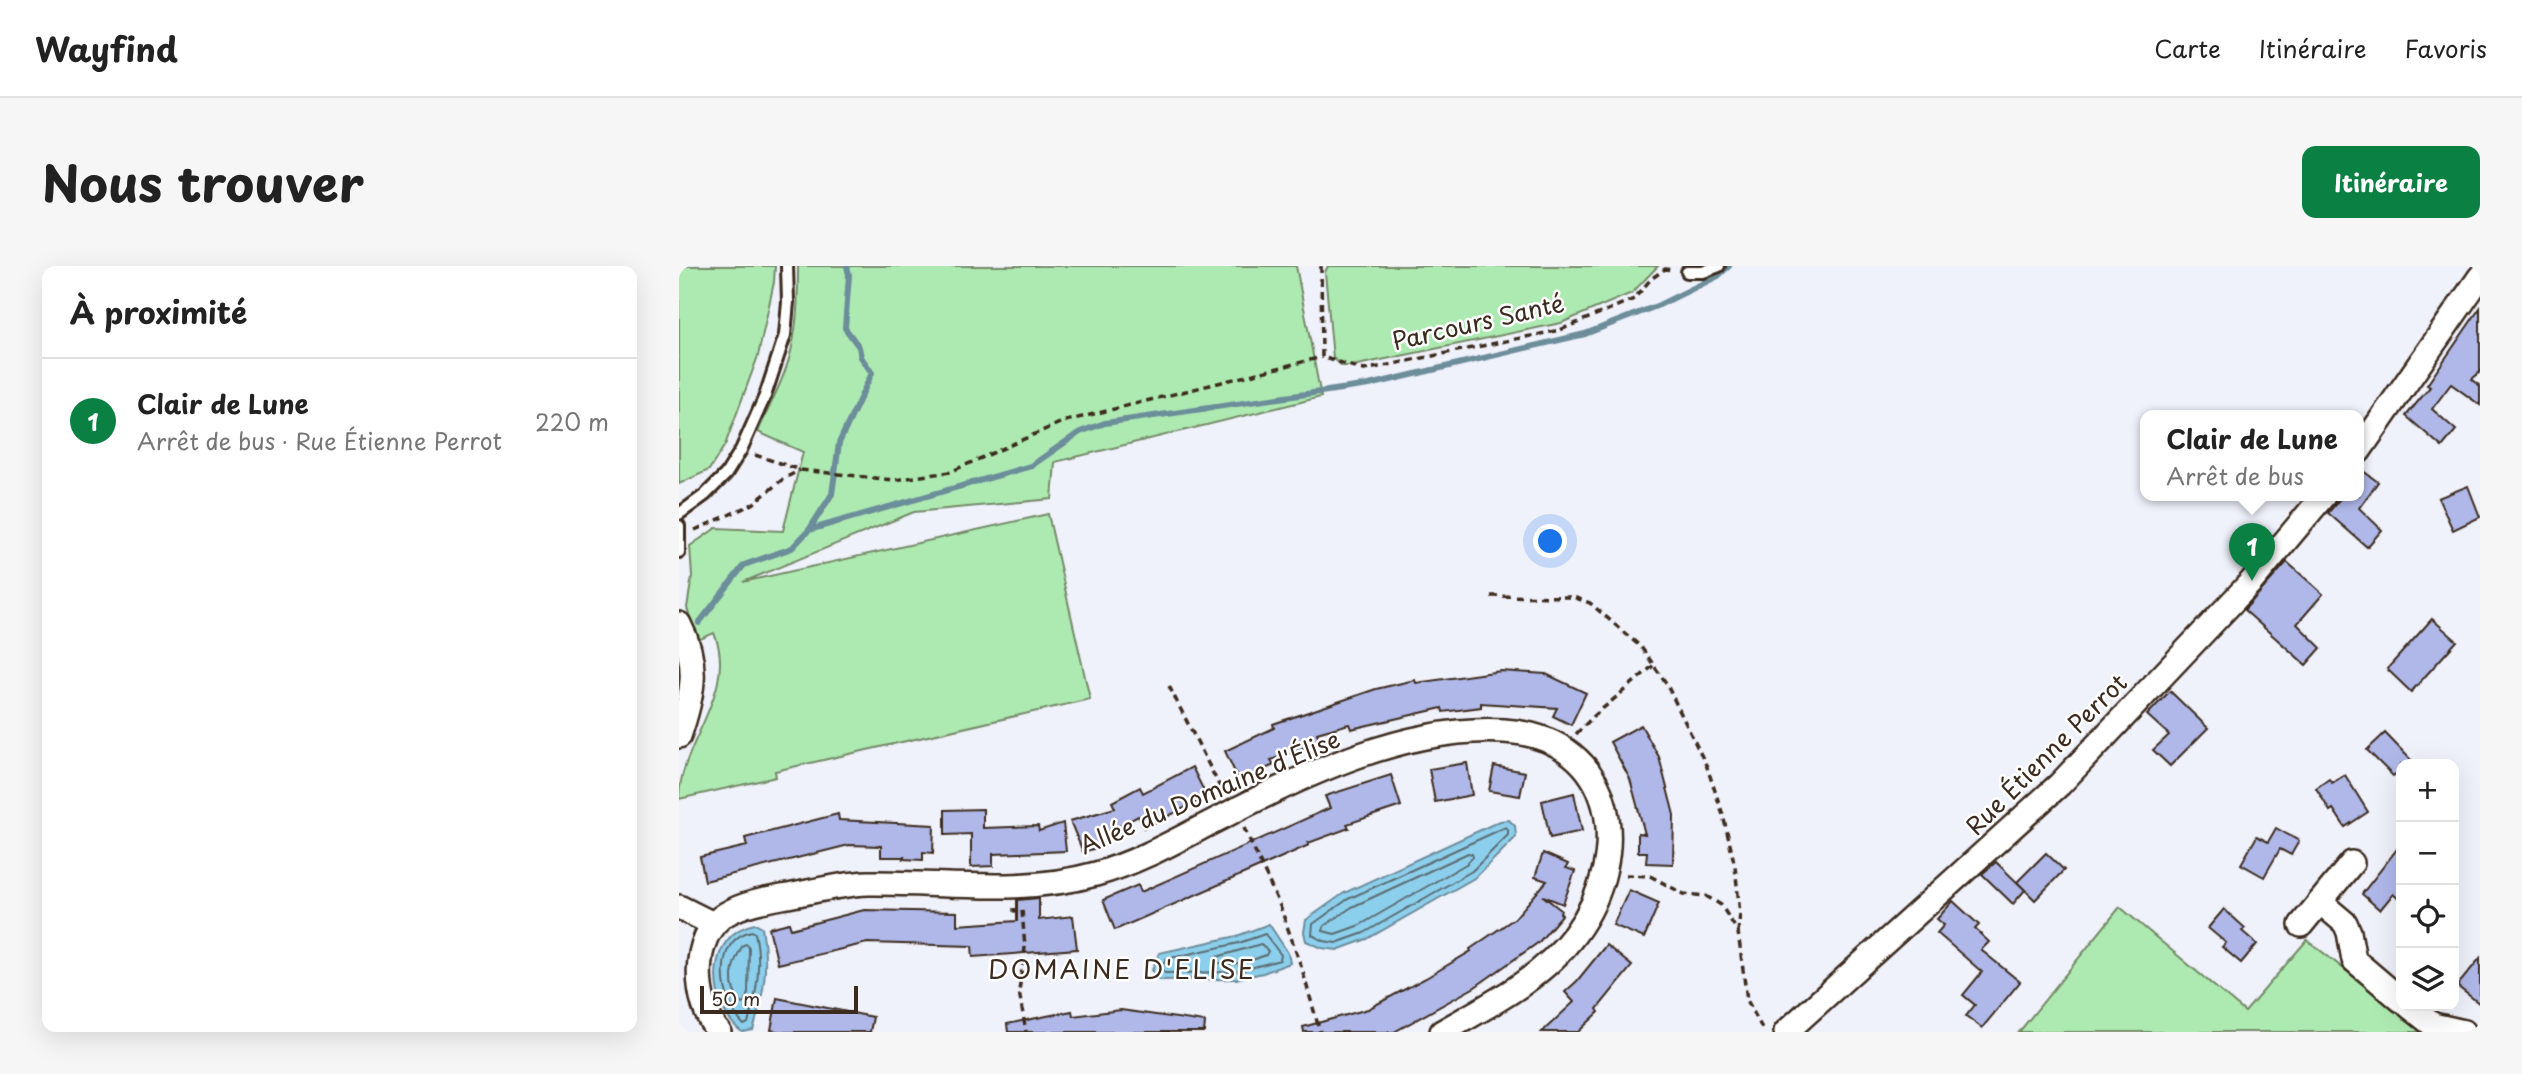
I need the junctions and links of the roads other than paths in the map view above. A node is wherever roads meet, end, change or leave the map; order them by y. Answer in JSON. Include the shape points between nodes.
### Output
{"nodes":[{"id":1,"x":787,"y":266,"type":"edge"},
{"id":2,"x":1719,"y":266,"type":"edge"},
{"id":3,"x":1687,"y":272,"type":"road end"},
{"id":4,"x":2480,"y":277,"type":"edge"},
{"id":5,"x":2364,"y":444,"type":"edge"},
{"id":6,"x":2319,"y":501,"type":"edge"},
{"id":7,"x":679,"y":514,"type":"edge"},
{"id":8,"x":679,"y":526,"type":"edge"},
{"id":9,"x":680,"y":533,"type":"edge"},
{"id":10,"x":679,"y":552,"type":"edge"},
{"id":11,"x":679,"y":624,"type":"edge"},
{"id":12,"x":679,"y":736,"type":"edge"},
{"id":13,"x":2352,"y":863,"type":"dead end"},
{"id":14,"x":2320,"y":902,"type":"junction"},
{"id":15,"x":679,"y":907,"type":"edge"},
{"id":16,"x":713,"y":924,"type":"junction"},
{"id":17,"x":2301,"y":925,"type":"dead end"},
{"id":18,"x":2396,"y":996,"type":"edge"},
{"id":19,"x":2415,"y":1011,"type":"edge"},
{"id":20,"x":719,"y":1032,"type":"edge"},
{"id":21,"x":1442,"y":1032,"type":"edge"},
{"id":22,"x":1786,"y":1032,"type":"edge"},
{"id":23,"x":2464,"y":1032,"type":"edge"}],
"edges":[{"from":1,"to":7,"type":"lane","via":[[785,335],[765,396],[726,474]]},
{"from":2,"to":3,"type":"lane"},
{"from":4,"to":5,"type":"street"},
{"from":6,"to":22,"type":"street","name":"Rue Étienne Perrot","via":[[2252,581],[2060,784]]},
{"from":8,"to":9,"type":"lane"},
{"from":9,"to":10,"type":"lane"},
{"from":11,"to":12,"type":"street","via":[[694,673]]},
{"from":13,"to":14,"type":"street"},
{"from":14,"to":17,"type":"street"},
{"from":14,"to":18,"type":"street","via":[[2345,923],[2354,960]]},
{"from":15,"to":16,"type":"street"},
{"from":16,"to":20,"type":"street","via":[[703,948],[700,973],[705,1011]]},
{"from":16,"to":21,"type":"street","name":"Allée du Domaine d'Élise","via":[[727,913],[758,902],[848,884],[1010,887],[1098,874],[1348,760],[1423,738],[1478,730],[1543,738],[1591,773],[1607,822],[1604,874],[1575,933],[1543,969]]},
{"from":19,"to":23,"type":"street","via":[[2433,1025]]}]}
